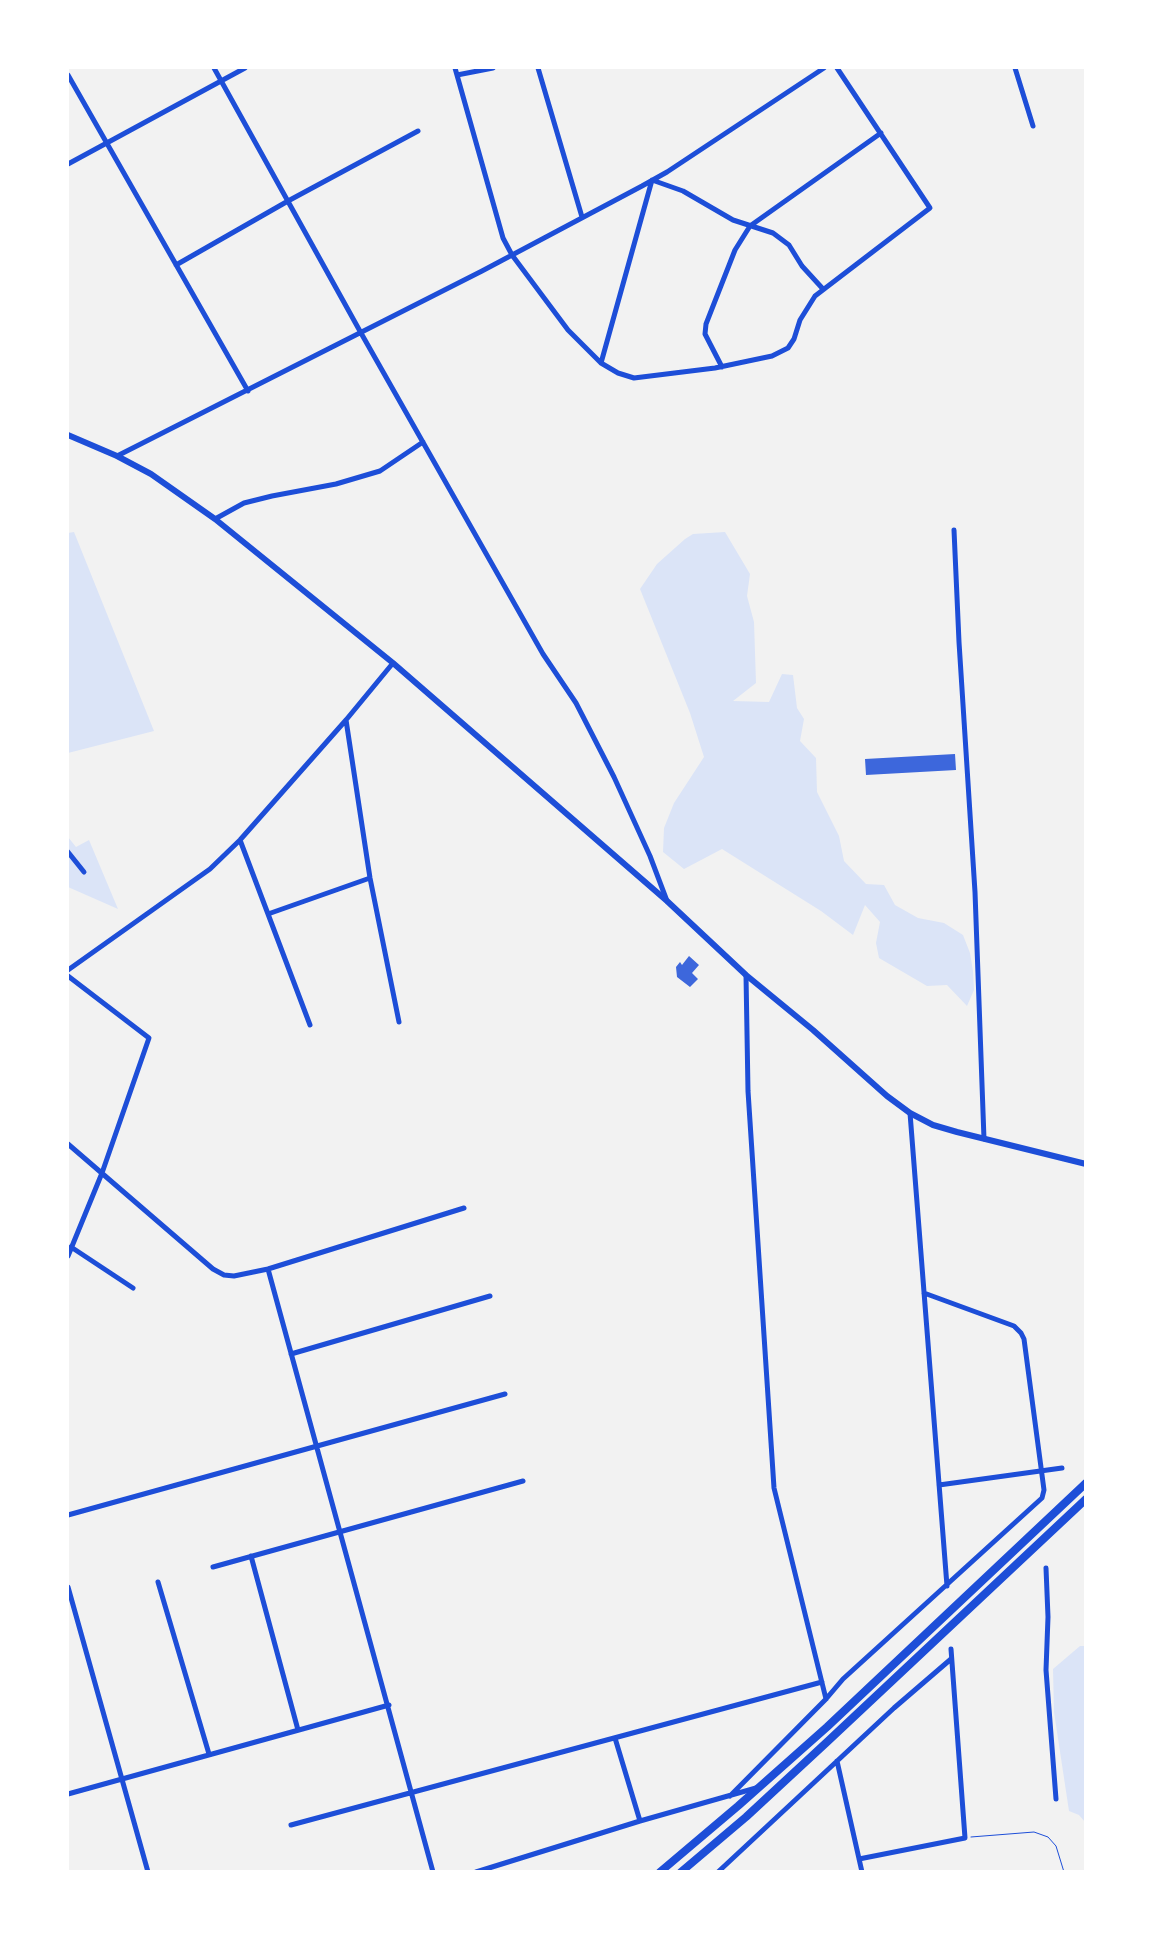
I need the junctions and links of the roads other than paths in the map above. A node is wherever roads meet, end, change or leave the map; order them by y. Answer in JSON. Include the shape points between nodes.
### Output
{"nodes":[{"id":1,"x":214,"y":68,"type":"edge"},
{"id":2,"x":245,"y":68,"type":"edge"},
{"id":3,"x":455,"y":68,"type":"edge"},
{"id":4,"x":493,"y":68,"type":"edge"},
{"id":5,"x":538,"y":68,"type":"edge"},
{"id":6,"x":824,"y":68,"type":"edge"},
{"id":7,"x":837,"y":68,"type":"edge"},
{"id":8,"x":1015,"y":68,"type":"edge"},
{"id":9,"x":68,"y":75,"type":"edge"},
{"id":10,"x":457,"y":75,"type":"junction"},
{"id":11,"x":222,"y":80,"type":"junction"},
{"id":12,"x":1033,"y":126,"type":"dead end"},
{"id":13,"x":418,"y":131,"type":"dead end"},
{"id":14,"x":881,"y":133,"type":"junction"},
{"id":15,"x":106,"y":143,"type":"junction"},
{"id":16,"x":68,"y":164,"type":"edge"},
{"id":17,"x":652,"y":180,"type":"junction"},
{"id":18,"x":288,"y":201,"type":"junction"},
{"id":19,"x":582,"y":216,"type":"junction"},
{"id":20,"x":750,"y":226,"type":"junction"},
{"id":21,"x":512,"y":255,"type":"junction"},
{"id":22,"x":176,"y":265,"type":"junction"},
{"id":23,"x":823,"y":289,"type":"junction"},
{"id":24,"x":361,"y":333,"type":"junction"},
{"id":25,"x":601,"y":363,"type":"junction"},
{"id":26,"x":722,"y":367,"type":"junction"},
{"id":27,"x":248,"y":391,"type":"junction"},
{"id":28,"x":68,"y":435,"type":"edge"},
{"id":29,"x":423,"y":442,"type":"junction"},
{"id":30,"x":117,"y":456,"type":"junction"},
{"id":31,"x":215,"y":519,"type":"junction"},
{"id":32,"x":954,"y":530,"type":"dead end"},
{"id":33,"x":393,"y":663,"type":"junction"},
{"id":34,"x":346,"y":720,"type":"junction"},
{"id":35,"x":240,"y":840,"type":"junction"},
{"id":36,"x":68,"y":852,"type":"edge"},
{"id":37,"x":84,"y":872,"type":"dead end"},
{"id":38,"x":370,"y":878,"type":"junction"},
{"id":39,"x":667,"y":902,"type":"junction"},
{"id":40,"x":268,"y":914,"type":"junction"},
{"id":41,"x":68,"y":970,"type":"edge"},
{"id":42,"x":746,"y":975,"type":"junction"},
{"id":43,"x":68,"y":976,"type":"edge"},
{"id":44,"x":399,"y":1022,"type":"dead end"},
{"id":45,"x":310,"y":1025,"type":"dead end"},
{"id":46,"x":910,"y":1113,"type":"junction"},
{"id":47,"x":984,"y":1139,"type":"junction"},
{"id":48,"x":68,"y":1144,"type":"edge"},
{"id":49,"x":1086,"y":1164,"type":"edge"},
{"id":50,"x":102,"y":1173,"type":"junction"},
{"id":51,"x":464,"y":1208,"type":"dead end"},
{"id":52,"x":71,"y":1247,"type":"junction"},
{"id":53,"x":68,"y":1256,"type":"edge"},
{"id":54,"x":268,"y":1268,"type":"junction"},
{"id":55,"x":134,"y":1288,"type":"dead end"},
{"id":56,"x":924,"y":1293,"type":"junction"},
{"id":57,"x":490,"y":1296,"type":"dead end"},
{"id":58,"x":291,"y":1354,"type":"junction"},
{"id":59,"x":505,"y":1394,"type":"dead end"},
{"id":60,"x":316,"y":1446,"type":"junction"},
{"id":61,"x":1062,"y":1468,"type":"dead end"},
{"id":62,"x":1041,"y":1472,"type":"junction"},
{"id":63,"x":523,"y":1480,"type":"dead end"},
{"id":64,"x":1086,"y":1483,"type":"edge"},
{"id":65,"x":939,"y":1486,"type":"junction"},
{"id":66,"x":1086,"y":1498,"type":"edge"},
{"id":67,"x":68,"y":1515,"type":"edge"},
{"id":68,"x":340,"y":1532,"type":"junction"},
{"id":69,"x":251,"y":1556,"type":"junction"},
{"id":70,"x":213,"y":1567,"type":"dead end"},
{"id":71,"x":1046,"y":1568,"type":"dead end"},
{"id":72,"x":158,"y":1582,"type":"dead end"},
{"id":73,"x":947,"y":1586,"type":"junction"},
{"id":74,"x":68,"y":1587,"type":"edge"},
{"id":75,"x":951,"y":1649,"type":"dead end"},
{"id":76,"x":951,"y":1659,"type":"junction"},
{"id":77,"x":822,"y":1682,"type":"junction"},
{"id":78,"x":826,"y":1699,"type":"junction"},
{"id":79,"x":388,"y":1705,"type":"junction"},
{"id":80,"x":298,"y":1730,"type":"junction"},
{"id":81,"x":615,"y":1738,"type":"junction"},
{"id":82,"x":209,"y":1754,"type":"junction"},
{"id":83,"x":837,"y":1761,"type":"junction"},
{"id":84,"x":122,"y":1778,"type":"junction"},
{"id":85,"x":759,"y":1788,"type":"junction"},
{"id":86,"x":413,"y":1793,"type":"junction"},
{"id":87,"x":68,"y":1794,"type":"edge"},
{"id":88,"x":730,"y":1796,"type":"junction"},
{"id":89,"x":1056,"y":1799,"type":"dead end"},
{"id":90,"x":640,"y":1821,"type":"junction"},
{"id":91,"x":291,"y":1825,"type":"dead end"},
{"id":92,"x":860,"y":1859,"type":"junction"},
{"id":93,"x":148,"y":1872,"type":"edge"},
{"id":94,"x":434,"y":1872,"type":"edge"},
{"id":95,"x":476,"y":1872,"type":"edge"},
{"id":96,"x":660,"y":1872,"type":"edge"},
{"id":97,"x":681,"y":1872,"type":"edge"},
{"id":98,"x":718,"y":1872,"type":"edge"},
{"id":99,"x":862,"y":1872,"type":"edge"}],
"edges":[{"from":1,"to":11,"type":"street"},
{"from":2,"to":11,"type":"street"},
{"from":3,"to":10,"type":"street"},
{"from":4,"to":10,"type":"street"},
{"from":5,"to":19,"type":"street"},
{"from":6,"to":17,"type":"street"},
{"from":7,"to":14,"type":"street"},
{"from":8,"to":12,"type":"street"},
{"from":9,"to":15,"type":"street"},
{"from":10,"to":21,"type":"street","via":[[503,238]]},
{"from":11,"to":15,"type":"street"},
{"from":11,"to":18,"type":"street"},
{"from":13,"to":18,"type":"street"},
{"from":14,"to":20,"type":"street"},
{"from":14,"to":23,"type":"street","via":[[930,208]]},
{"from":15,"to":16,"type":"street"},
{"from":15,"to":22,"type":"street"},
{"from":17,"to":19,"type":"street"},
{"from":17,"to":20,"type":"street","via":[[683,191],[733,220]]},
{"from":17,"to":25,"type":"street"},
{"from":18,"to":22,"type":"street"},
{"from":18,"to":24,"type":"street"},
{"from":19,"to":21,"type":"street"},
{"from":20,"to":23,"type":"street","via":[[773,233],[789,245],[802,266]]},
{"from":20,"to":26,"type":"street","via":[[736,250],[706,324],[705,334]]},
{"from":21,"to":24,"type":"street"},
{"from":21,"to":25,"type":"street","via":[[568,330]]},
{"from":22,"to":27,"type":"street"},
{"from":23,"to":26,"type":"street","via":[[814,296],[788,348],[772,356]]},
{"from":24,"to":27,"type":"street"},
{"from":24,"to":29,"type":"street"},
{"from":25,"to":26,"type":"street","via":[[634,378]]},
{"from":27,"to":30,"type":"street"},
{"from":28,"to":30,"type":"street"},
{"from":29,"to":31,"type":"street","via":[[380,471],[336,484],[244,503]]},
{"from":29,"to":39,"type":"street","via":[[543,654],[576,704],[614,777]]},
{"from":30,"to":31,"type":"street","via":[[151,474]]},
{"from":31,"to":33,"type":"street"},
{"from":32,"to":47,"type":"street"},
{"from":33,"to":34,"type":"street"},
{"from":33,"to":39,"type":"street"},
{"from":34,"to":35,"type":"street"},
{"from":34,"to":38,"type":"street"},
{"from":35,"to":40,"type":"street"},
{"from":35,"to":41,"type":"street","via":[[210,869]]},
{"from":36,"to":37,"type":"street"},
{"from":38,"to":40,"type":"street"},
{"from":38,"to":44,"type":"street"},
{"from":39,"to":42,"type":"street"},
{"from":40,"to":45,"type":"street"},
{"from":42,"to":46,"type":"street"},
{"from":42,"to":77,"type":"street","via":[[748,1091],[774,1488]]},
{"from":43,"to":50,"type":"street","via":[[149,1038]]},
{"from":46,"to":47,"type":"street","via":[[933,1124]]},
{"from":46,"to":56,"type":"street"},
{"from":47,"to":49,"type":"street"},
{"from":48,"to":50,"type":"street"},
{"from":50,"to":52,"type":"street"},
{"from":50,"to":54,"type":"street","via":[[213,1269],[234,1276]]},
{"from":51,"to":54,"type":"street"},
{"from":52,"to":53,"type":"street"},
{"from":52,"to":55,"type":"street"},
{"from":54,"to":58,"type":"street"},
{"from":56,"to":62,"type":"street","via":[[1014,1326],[1021,1333]]},
{"from":56,"to":65,"type":"street"},
{"from":57,"to":58,"type":"street"},
{"from":58,"to":60,"type":"street"},
{"from":59,"to":60,"type":"street"},
{"from":60,"to":67,"type":"street"},
{"from":60,"to":68,"type":"street"},
{"from":61,"to":62,"type":"street"},
{"from":62,"to":65,"type":"street"},
{"from":62,"to":73,"type":"street","via":[[1042,1498]]},
{"from":63,"to":68,"type":"street"},
{"from":64,"to":85,"type":"highway"},
{"from":65,"to":73,"type":"street"},
{"from":66,"to":97,"type":"highway","via":[[746,1817]]},
{"from":68,"to":69,"type":"street"},
{"from":68,"to":79,"type":"street"},
{"from":69,"to":70,"type":"street"},
{"from":69,"to":80,"type":"street"},
{"from":71,"to":89,"type":"street","via":[[1046,1670]]},
{"from":72,"to":82,"type":"street"},
{"from":73,"to":78,"type":"street"},
{"from":74,"to":84,"type":"street"},
{"from":75,"to":76,"type":"street"},
{"from":76,"to":83,"type":"street"},
{"from":76,"to":92,"type":"street","via":[[965,1838]]},
{"from":77,"to":78,"type":"street"},
{"from":77,"to":81,"type":"street"},
{"from":78,"to":88,"type":"street"},
{"from":79,"to":80,"type":"street"},
{"from":79,"to":86,"type":"street"},
{"from":80,"to":82,"type":"street"},
{"from":81,"to":86,"type":"street"},
{"from":81,"to":90,"type":"street"},
{"from":82,"to":84,"type":"street"},
{"from":83,"to":92,"type":"street"},
{"from":83,"to":98,"type":"street"},
{"from":84,"to":87,"type":"street"},
{"from":84,"to":93,"type":"street"},
{"from":85,"to":88,"type":"street"},
{"from":85,"to":96,"type":"highway"},
{"from":86,"to":91,"type":"street"},
{"from":86,"to":94,"type":"street"},
{"from":88,"to":90,"type":"street"},
{"from":90,"to":95,"type":"street"},
{"from":92,"to":99,"type":"street"}]}
